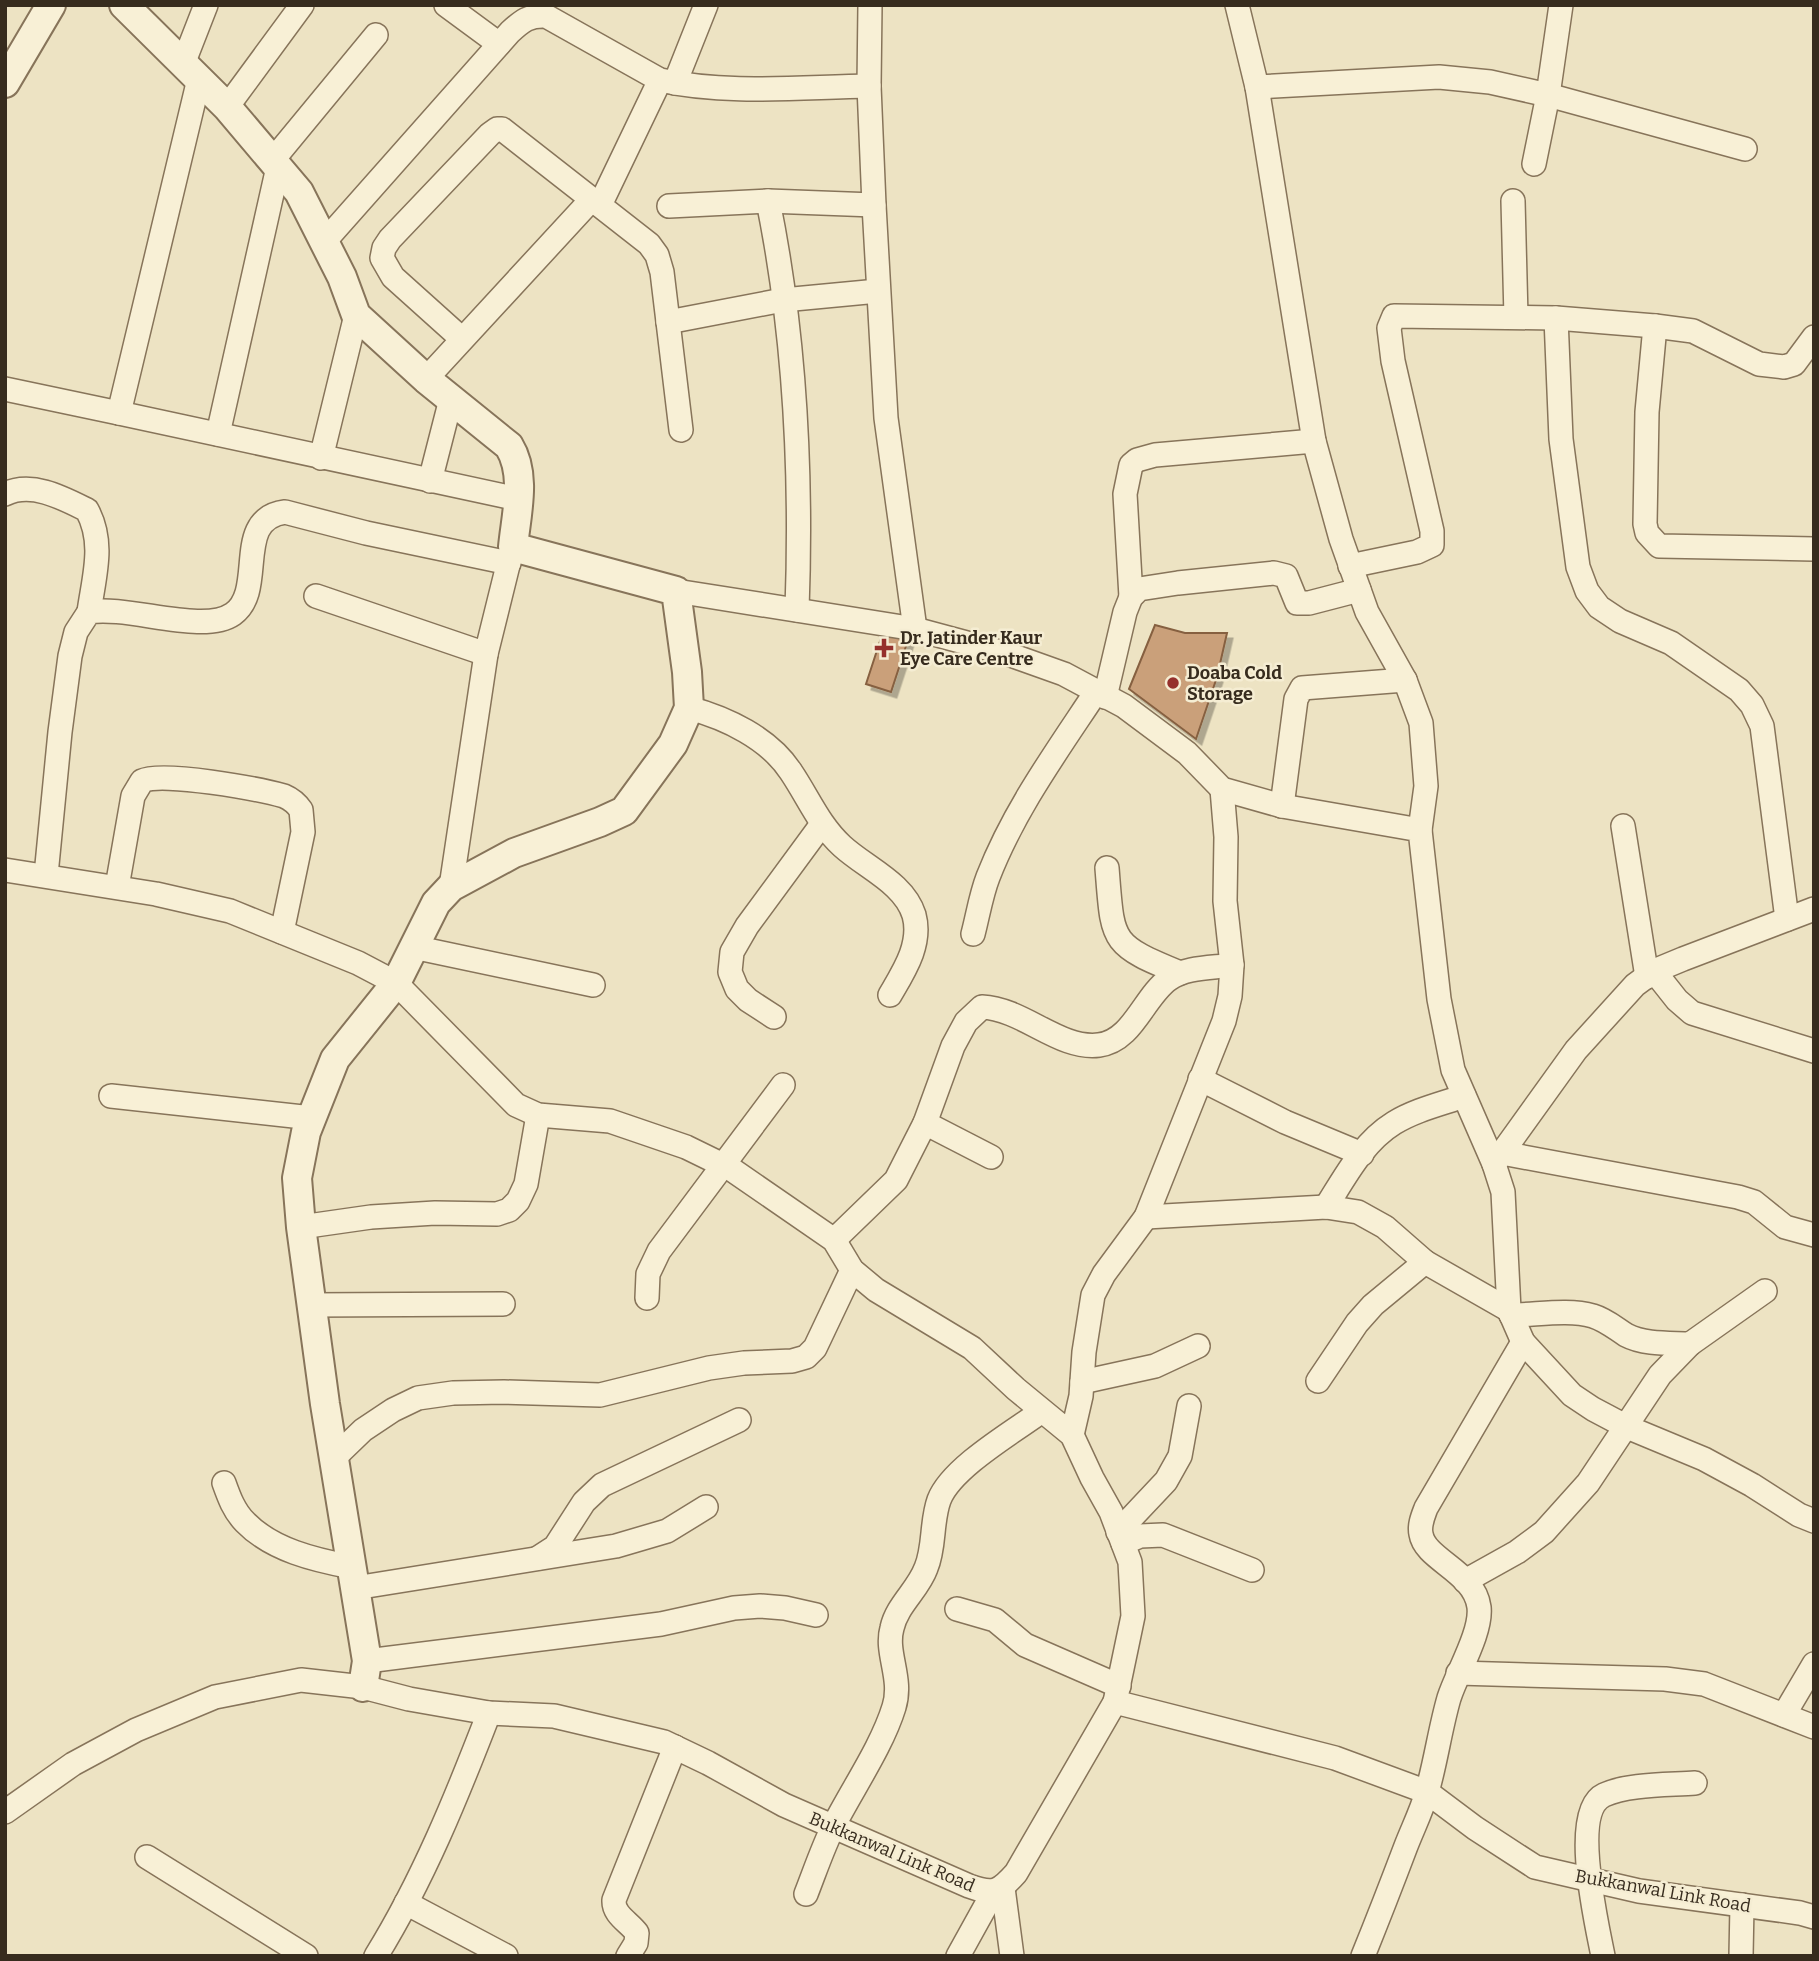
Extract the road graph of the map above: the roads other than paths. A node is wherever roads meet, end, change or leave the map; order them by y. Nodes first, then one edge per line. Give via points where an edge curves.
1 (51, 5) edge
2 (124, 5) edge
3 (206, 5) edge
4 (302, 5) edge
5 (446, 5) edge
6 (705, 5) edge
7 (870, 5) edge
8 (1237, 5) edge
9 (1561, 5) edge
10 (376, 35) dead end
11 (499, 44) junction
12 (191, 72) junction
13 (667, 81) junction
14 (5, 83) edge
15 (869, 86) junction
16 (1257, 87) junction
17 (1548, 95) junction
18 (227, 107) junction
19 (1745, 149) dead end
20 (275, 164) junction
21 (1534, 164) dead end
22 (768, 201) junction
23 (1513, 201) dead end
24 (595, 203) junction
25 (874, 205) junction
26 (669, 206) dead end
27 (324, 242) junction
28 (878, 291) junction
29 (783, 300) junction
30 (356, 315) junction
31 (1516, 317) junction
32 (1556, 318) junction
33 (668, 322) junction
34 (1655, 326) junction
35 (1814, 337) edge
36 (462, 339) junction
37 (425, 379) junction
38 (5, 389) edge
39 (451, 399) junction
40 (119, 412) junction
41 (681, 430) dead end
42 (218, 434) junction
43 (1314, 441) junction
44 (320, 458) junction
45 (430, 481) junction
46 (5, 494) edge
47 (518, 499) junction
48 (1814, 549) edge
49 (511, 555) junction
50 (1350, 566) junction
51 (1359, 590) junction
52 (676, 591) junction
53 (316, 596) dead end
54 (1131, 597) junction
55 (797, 610) junction
56 (89, 612) junction
57 (915, 629) junction
58 (486, 654) junction
59 (1405, 680) junction
60 (1101, 694) junction
61 (689, 708) junction
62 (1222, 789) junction
63 (1282, 806) junction
64 (822, 824) junction
65 (1623, 826) dead end
66 (1420, 830) junction
67 (1107, 868) dead end
68 (5, 870) edge
69 (46, 875) junction
70 (117, 887) junction
71 (452, 887) junction
72 (1814, 909) edge
73 (1787, 919) junction
74 (282, 932) junction
75 (973, 934) dead end
76 (413, 947) junction
77 (1232, 965) junction
78 (1180, 973) junction
79 (1650, 974) junction
80 (396, 983) junction
81 (593, 985) dead end
82 (890, 995) dead end
83 (774, 1017) dead end
84 (1814, 1051) edge
85 (1200, 1079) junction
86 (783, 1085) dead end
87 (111, 1096) dead end
88 (1464, 1096) junction
89 (538, 1115) junction
90 (312, 1118) junction
91 (925, 1124) junction
92 (1362, 1154) junction
93 (991, 1157) dead end
94 (1498, 1159) junction
95 (723, 1164) junction
96 (1326, 1207) junction
97 (1146, 1217) junction
98 (300, 1227) junction
99 (1814, 1235) edge
100 (834, 1240) junction
101 (1425, 1262) junction
102 (852, 1270) junction
103 (1765, 1291) dead end
104 (648, 1298) dead end
105 (503, 1304) dead end
106 (311, 1305) junction
107 (1510, 1313) junction
108 (1523, 1342) junction
109 (1690, 1344) junction
110 (1198, 1346) dead end
111 (1318, 1381) dead end
112 (1082, 1382) junction
113 (1189, 1406) dead end
114 (1042, 1411) junction
115 (739, 1420) dead end
116 (1627, 1427) junction
117 (1072, 1435) junction
118 (335, 1457) junction
119 (224, 1483) dead end
120 (706, 1507) dead end
121 (1814, 1521) edge
122 (1121, 1537) junction
123 (536, 1560) junction
124 (1252, 1570) dead end
125 (353, 1578) junction
126 (1465, 1581) junction
127 (957, 1609) dead end
128 (816, 1615) dead end
129 (1814, 1664) edge
130 (1458, 1673) junction
131 (365, 1674) junction
132 (1117, 1694) junction
133 (489, 1713) junction
134 (1784, 1715) junction
135 (1814, 1727) edge
136 (675, 1747) junction
137 (1695, 1783) dead end
138 (1427, 1792) junction
139 (5, 1812) edge
140 (833, 1827) junction
141 (147, 1857) dead end
142 (1589, 1879) junction
143 (999, 1890) junction
144 (806, 1894) dead end
145 (406, 1903) junction
146 (1742, 1905) junction
147 (1814, 1917) edge
148 (306, 1956) edge
149 (376, 1956) edge
150 (506, 1956) edge
151 (628, 1956) edge
152 (958, 1956) edge
153 (1012, 1956) edge
154 (1363, 1956) edge
155 (1603, 1956) edge
156 (1741, 1956) edge

1 - 14 street
2 - 12 street
3 - 12 street
4 - 18 street
5 - 11 street
6 - 13 street
7 - 15 street
8 - 16 street
9 - 17 street
10 - 20 street
11 - 13 street via 524,19 546,16
11 - 27 street
12 - 18 street
12 - 40 street
13 - 15 street via 715,88
13 - 24 street
15 - 25 street
16 - 17 street via 1439,77
16 - 43 street
17 - 19 street
17 - 21 street
18 - 20 street
20 - 27 street via 299,192
20 - 42 street
22 - 25 street
22 - 26 street
22 - 29 street
23 - 31 street
24 - 33 street via 657,255
24 - 36 street
24 - 36 street via 505,131 490,134 390,239 382,258 393,277
25 - 28 street
27 - 30 street
28 - 29 street
28 - 57 street via 886,418
29 - 33 street
29 - 55 street via 800,527
30 - 37 street
30 - 44 street
31 - 32 street
31 - 50 street via 1392,318 1393,361 1432,545
32 - 34 street
32 - 73 street via 1561,439 1578,567 1587,591 1599,607 1671,643 1740,690 1752,705 1762,726
33 - 41 street
34 - 35 street via 1693,331 1759,364 1777,367 1794,363
34 - 48 street via 1647,412 1645,524 1652,540 1659,546
36 - 37 street
37 - 39 street
38 - 40 street
39 - 45 street
39 - 47 street via 516,456
40 - 42 street
42 - 44 street
43 - 50 street
43 - 54 street via 1155,456 1131,465 1125,494
44 - 45 street
45 - 47 street
46 - 56 street via 17,488 36,490 87,510 96,526 98,546
47 - 49 street
49 - 52 street
49 - 56 street via 366,533 285,512 273,513 262,520 256,537 243,606 231,615 194,621
49 - 58 street
50 - 51 street
51 - 54 street via 1297,603 1286,576 1274,573 1157,585 1139,589
51 - 59 street
52 - 55 street
52 - 61 street
53 - 58 street
54 - 60 street
55 - 57 street
56 - 69 street via 76,632 70,656
57 - 60 street via 1008,654 1064,674
58 - 71 street
59 - 63 street via 1302,688 1296,699
59 - 66 street via 1421,723 1426,786
60 - 62 street via 1187,752
60 - 75 street via 1042,774 1003,842
61 - 64 street via 716,715 771,750 790,770
61 - 71 street via 673,744 624,811 514,853
62 - 63 street
62 - 77 street
63 - 66 street
64 - 82 street via 842,846 900,891 915,917 913,950
64 - 83 street via 732,951 730,972 737,989
65 - 79 street
66 - 88 street via 1439,999 1453,1070
67 - 78 street via 1116,935 1141,957
68 - 69 street
69 - 70 street
70 - 74 street via 230,911
70 - 74 street via 133,796 142,781 159,777 287,797 301,810 303,832
71 - 76 street via 436,903
72 - 73 street
73 - 79 street
74 - 80 street via 358,962
76 - 80 street
76 - 81 street
77 - 78 street
77 - 85 street via 1223,1021
78 - 91 street via 1166,981 1125,1031 1101,1046 1068,1041 1011,1012 982,1007 966,1022 953,1046
79 - 84 street via 1692,1013
79 - 94 street via 1634,985 1576,1050
80 - 89 street via 516,1105
80 - 90 street via 335,1059
85 - 92 street
85 - 97 street
86 - 95 street
87 - 90 street
88 - 92 street via 1393,1124
88 - 94 street
89 - 95 street via 610,1121
89 - 98 street via 526,1184 509,1210 371,1217
90 - 98 street via 297,1178
91 - 93 street
91 - 100 street via 896,1180
92 - 96 street
94 - 99 street via 1738,1197 1754,1202 1785,1227
94 - 107 street
95 - 100 street
95 - 104 street via 652,1262
96 - 97 street
96 - 101 street via 1357,1212 1384,1227
97 - 112 street via 1093,1295
98 - 106 street
100 - 102 street
101 - 107 street
101 - 111 street via 1373,1305
102 - 114 street via 876,1290 972,1348
102 - 118 street via 815,1348 806,1357 709,1368 600,1395 504,1392 418,1398 363,1430
103 - 109 street
105 - 106 street
106 - 118 street
107 - 108 street
107 - 109 street via 1580,1314 1642,1341
108 - 116 street via 1572,1395
108 - 126 street via 1422,1521 1423,1542
109 - 116 street via 1660,1375
110 - 112 street via 1155,1366
112 - 117 street
113 - 122 street via 1180,1456
114 - 117 street
114 - 140 street via 962,1469 939,1499 926,1571 891,1628 898,1685 895,1704
115 - 123 street via 602,1485 584,1502 555,1547
116 - 121 street via 1704,1459
116 - 126 street via 1588,1483 1544,1532
117 - 122 street
118 - 125 street
119 - 125 street via 232,1505 261,1535
120 - 123 street via 646,1539
122 - 124 street via 1163,1535
122 - 132 street via 1130,1562 1133,1616
123 - 125 street
125 - 131 street
126 - 130 street via 1479,1608 1476,1629
127 - 132 street, Bukkanwal Link Road via 995,1620 1025,1645
128 - 131 street via 747,1607
129 - 134 street
130 - 134 street via 1691,1682
130 - 138 street
131 - 133 street, Bukkanwal Link Road via 409,1699
131 - 139 street, Bukkanwal Link Road via 302,1680 215,1697 136,1730 73,1764
132 - 138 street, Bukkanwal Link Road via 1335,1758
132 - 143 street via 1016,1874
133 - 136 street, Bukkanwal Link Road via 554,1716
133 - 145 street
134 - 135 street
136 - 140 street, Bukkanwal Link Road
136 - 151 street via 614,1900 617,1913 637,1933
137 - 142 street via 1602,1795 1592,1806 1588,1823
138 - 142 street, Bukkanwal Link Road via 1535,1867
138 - 154 street
140 - 143 street, Bukkanwal Link Road via 984,1892
140 - 144 street
141 - 148 street
142 - 146 street, Bukkanwal Link Road
142 - 155 street
143 - 152 street
143 - 153 street
145 - 149 street
145 - 150 street
146 - 147 street, Bukkanwal Link Road
146 - 156 street

